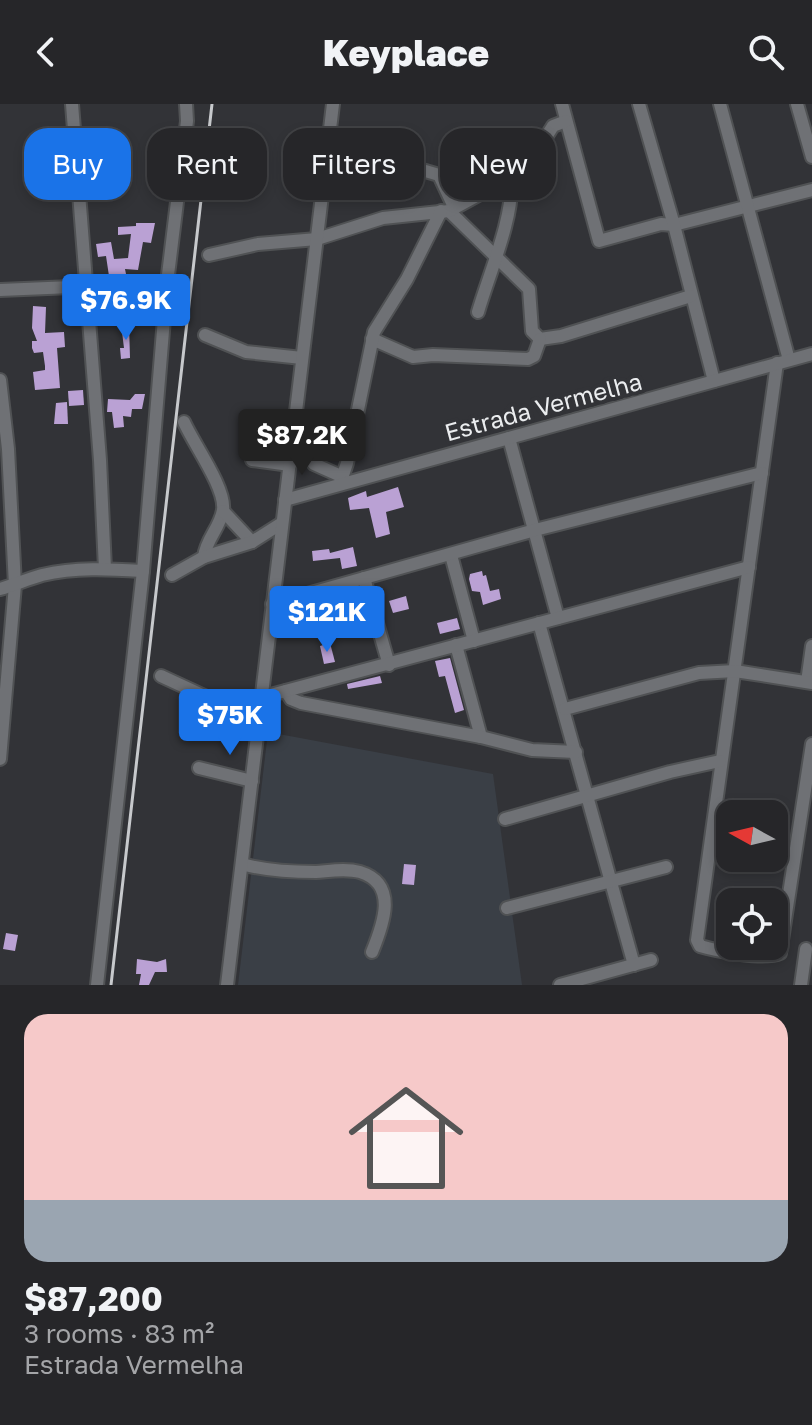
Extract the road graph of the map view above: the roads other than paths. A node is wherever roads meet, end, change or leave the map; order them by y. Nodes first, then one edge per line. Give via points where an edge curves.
1 (72, 104) edge
2 (186, 104) edge
3 (333, 104) edge
4 (562, 104) edge
5 (639, 104) edge
6 (720, 104) edge
7 (803, 111) edge
8 (566, 121) junction
9 (330, 128) edge
10 (552, 128) edge
11 (812, 157) edge
12 (424, 171) edge
13 (812, 190) edge
14 (322, 200) edge
15 (468, 200) edge
16 (511, 200) edge
17 (747, 207) junction
18 (448, 209) junction
19 (674, 225) junction
20 (317, 239) junction
21 (209, 255) dead end
22 (495, 256) junction
23 (167, 283) junction
24 (85, 287) junction
25 (0, 290) edge
26 (691, 296) junction
27 (478, 312) dead end
28 (205, 335) dead end
29 (372, 339) junction
30 (540, 339) junction
31 (812, 354) edge
32 (302, 358) junction
33 (783, 362) junction
34 (0, 380) edge
35 (714, 381) junction
36 (184, 422) dead end
37 (293, 437) junction
38 (509, 438) junction
39 (252, 460) dead end
40 (290, 465) junction
41 (762, 473) junction
42 (341, 481) junction
43 (285, 500) junction
44 (223, 511) junction
45 (282, 523) junction
46 (535, 530) junction
47 (252, 542) junction
48 (451, 555) junction
49 (204, 557) junction
50 (749, 567) junction
51 (105, 569) junction
52 (143, 571) junction
53 (172, 575) dead end
54 (364, 578) junction
55 (15, 585) junction
56 (0, 589) edge
57 (272, 604) junction
58 (558, 618) junction
59 (539, 623) junction
60 (474, 641) junction
61 (456, 645) junction
62 (812, 646) edge
63 (389, 665) junction
64 (735, 671) junction
65 (161, 676) dead end
66 (810, 682) edge
67 (286, 691) junction
68 (263, 697) junction
69 (565, 709) junction
70 (261, 712) junction
71 (481, 737) junction
72 (812, 744) edge
73 (576, 752) junction
74 (0, 759) edge
75 (720, 761) junction
76 (199, 768) dead end
77 (252, 781) junction
78 (587, 796) junction
79 (505, 819) dead end
80 (242, 864) junction
81 (666, 867) dead end
82 (611, 880) junction
83 (788, 905) edge
84 (507, 908) dead end
85 (788, 946) edge
86 (716, 949) edge
87 (809, 950) edge
88 (372, 952) dead end
89 (651, 960) dead end
90 (634, 965) junction
91 (97, 985) edge
92 (227, 985) edge
93 (560, 985) edge
94 (801, 985) edge

1 - 24 street
2 - 23 street
3 - 9 street
4 - 8 street
5 - 19 street
6 - 17 street
7 - 11 street
8 - 10 street
8 - 19 street via 599,241
12 - 18 street via 439,175
13 - 17 street
14 - 20 street
15 - 18 street
16 - 22 street
17 - 19 street
17 - 33 street
18 - 20 street via 383,218
18 - 22 street
18 - 29 street
19 - 26 street
20 - 21 street
20 - 32 street
22 - 27 street
22 - 30 street via 529,289 532,331
23 - 24 street
23 - 52 street
24 - 25 street
24 - 51 street
26 - 30 street
26 - 35 street
28 - 32 street via 246,352
29 - 30 street via 413,357 528,359
29 - 42 street
31 - 33 street, Estrada Vermelha
32 - 37 street
33 - 35 street, Estrada Vermelha
33 - 41 street
34 - 55 street
35 - 38 street, Estrada Vermelha
36 - 44 street via 222,498
37 - 40 street
37 - 42 street via 314,464
38 - 42 street, Estrada Vermelha
38 - 46 street
39 - 40 street
40 - 43 street
41 - 46 street
41 - 50 street
42 - 43 street, Estrada Vermelha
43 - 45 street
44 - 47 street
44 - 49 street
45 - 47 street
45 - 57 street
46 - 48 street
46 - 58 street
47 - 49 street
48 - 54 street
48 - 60 street
49 - 53 street
50 - 58 street
50 - 64 street
51 - 52 street
51 - 55 street via 68,571
52 - 91 street
54 - 57 street
54 - 63 street
55 - 56 street
55 - 74 street
57 - 68 street
58 - 59 street
59 - 60 street
59 - 69 street
60 - 61 street
61 - 63 street
61 - 71 street
62 - 66 street
63 - 67 street
64 - 66 street
64 - 69 street via 699,673
64 - 75 street
65 - 70 street via 215,701
67 - 68 street
67 - 71 street via 301,703
68 - 70 street
69 - 73 street
70 - 77 street
71 - 73 street via 532,750
72 - 83 street
73 - 78 street
75 - 78 street
75 - 86 street via 697,940 700,946
76 - 77 street
77 - 80 street
78 - 79 street
78 - 82 street
80 - 88 street via 262,870 353,871 372,878 385,899 385,916
80 - 92 street
81 - 82 street
82 - 84 street
82 - 90 street
85 - 87 street
87 - 94 street
89 - 90 street
90 - 93 street

